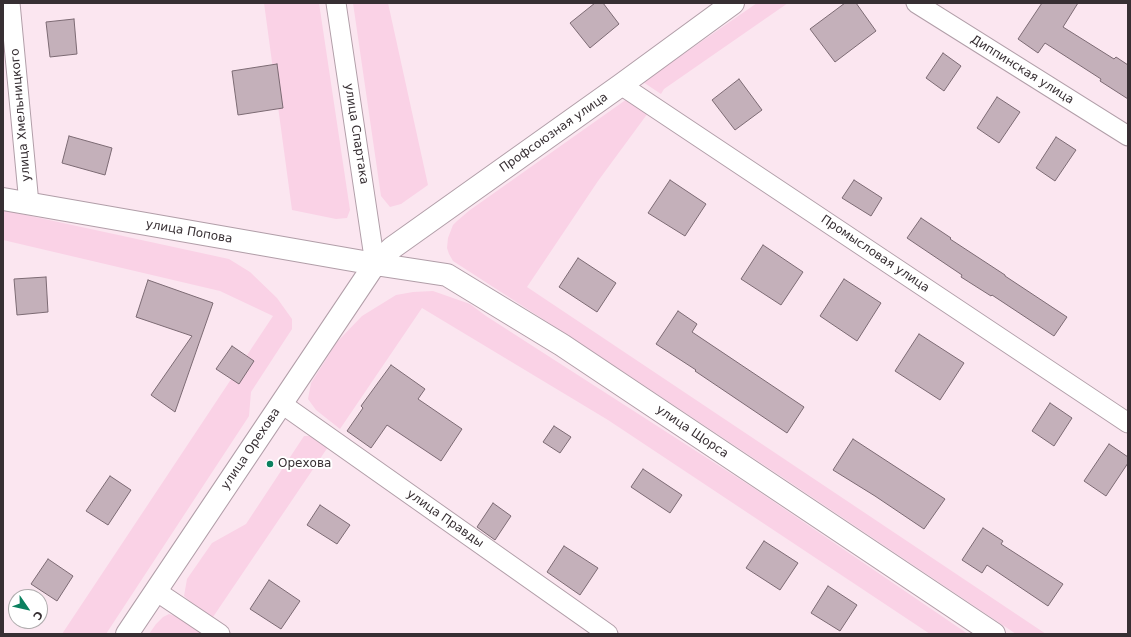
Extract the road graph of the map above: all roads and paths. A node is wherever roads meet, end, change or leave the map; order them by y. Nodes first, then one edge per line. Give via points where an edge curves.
1 (10, 3) edge
2 (336, 3) edge
3 (733, 3) edge
4 (916, 3) edge
5 (621, 85) junction
6 (1128, 136) edge
7 (3, 199) edge
8 (29, 204) junction
9 (376, 264) junction
10 (282, 404) junction
11 (1128, 423) edge
12 (156, 591) junction
13 (127, 634) edge
14 (220, 634) edge
15 (608, 634) edge
16 (994, 634) edge

1 - 8 street, улица Хмельницкого
2 - 9 street, улица Спартака
3 - 5 street, Профсоюзная улица
4 - 6 street, Диппинская улица
5 - 9 street, Профсоюзная улица via 392,248
5 - 11 street, Промысловая улица
7 - 8 street, улица Попова
8 - 9 street, улица Попова
9 - 10 street, улица Орехова
9 - 16 street, улица Щорса via 447,275 454,279 562,345
10 - 12 street, улица Орехова
10 - 15 street, улица Правды
12 - 13 street, улица Орехова
12 - 14 street

